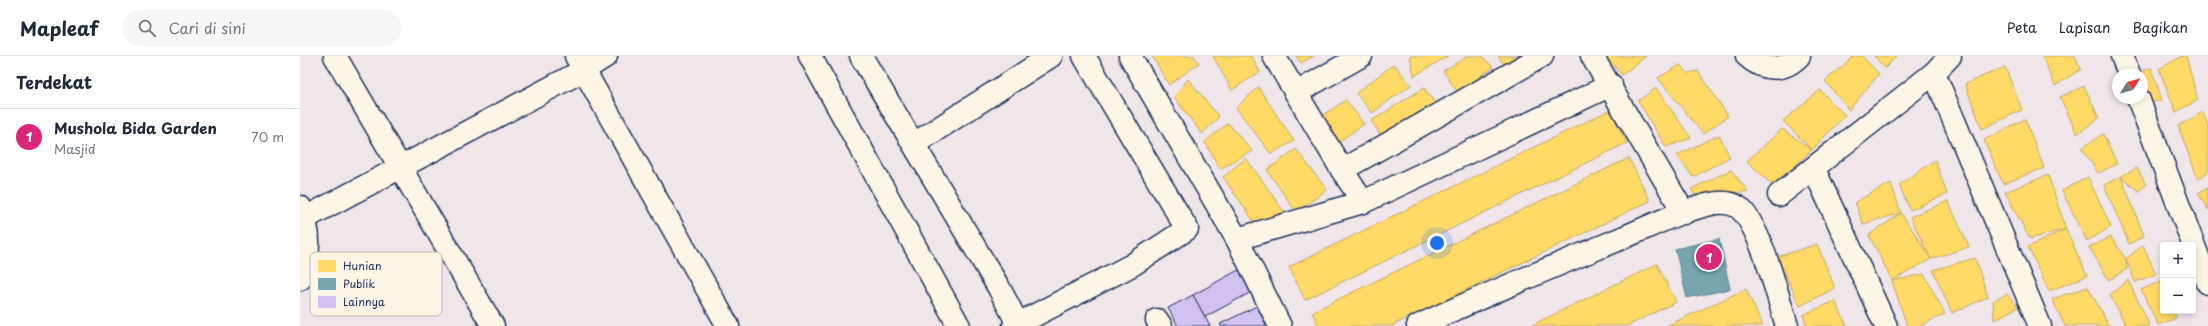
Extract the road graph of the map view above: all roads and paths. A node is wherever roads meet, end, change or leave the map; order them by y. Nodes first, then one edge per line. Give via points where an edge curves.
1 (335, 56) edge
2 (606, 56) edge
3 (810, 56) edge
4 (862, 56) edge
5 (1051, 56) edge
6 (1084, 56) edge
7 (1130, 56) edge
8 (1274, 56) edge
9 (1361, 56) edge
10 (1542, 56) edge
11 (1592, 56) edge
12 (1747, 56) edge
13 (1799, 56) edge
14 (1950, 56) edge
15 (2122, 56) edge
16 (580, 63) edge
17 (2127, 68) edge
18 (1934, 73) junction
19 (1611, 85) junction
20 (1296, 93) junction
21 (2140, 104) edge
22 (914, 144) junction
23 (401, 168) junction
24 (1814, 169) junction
25 (1342, 170) junction
26 (1779, 195) dead end
27 (1363, 202) junction
28 (303, 213) edge
29 (1684, 213) junction
30 (1237, 239) junction
31 (300, 279) edge
32 (2208, 283) edge
33 (1016, 325) edge
34 (493, 326) edge
35 (728, 326) edge
36 (960, 326) edge
37 (1280, 326) edge
38 (1418, 326) edge
39 (1786, 326) edge
40 (1886, 326) edge
41 (2040, 326) edge

1 - 23 street
2 - 16 street
3 - 36 street
4 - 22 street
5 - 22 street
6 - 33 street via 1187,229 1132,265
7 - 30 street
8 - 20 street
9 - 20 street
10 - 25 street
11 - 19 street
12 - 13 street via 1766,67 1776,68 1791,64
14 - 18 street
15 - 17 street
16 - 23 street
16 - 35 street
18 - 24 street
18 - 41 street
19 - 27 street
19 - 29 street
20 - 25 street
21 - 32 street
22 - 33 street via 999,288
23 - 28 street
23 - 34 street
24 - 26 street
24 - 40 street
25 - 27 street
27 - 30 street
28 - 31 street via 309,242 306,266
29 - 38 street via 1537,273
29 - 39 street via 1712,204 1727,203 1749,217
30 - 37 street

